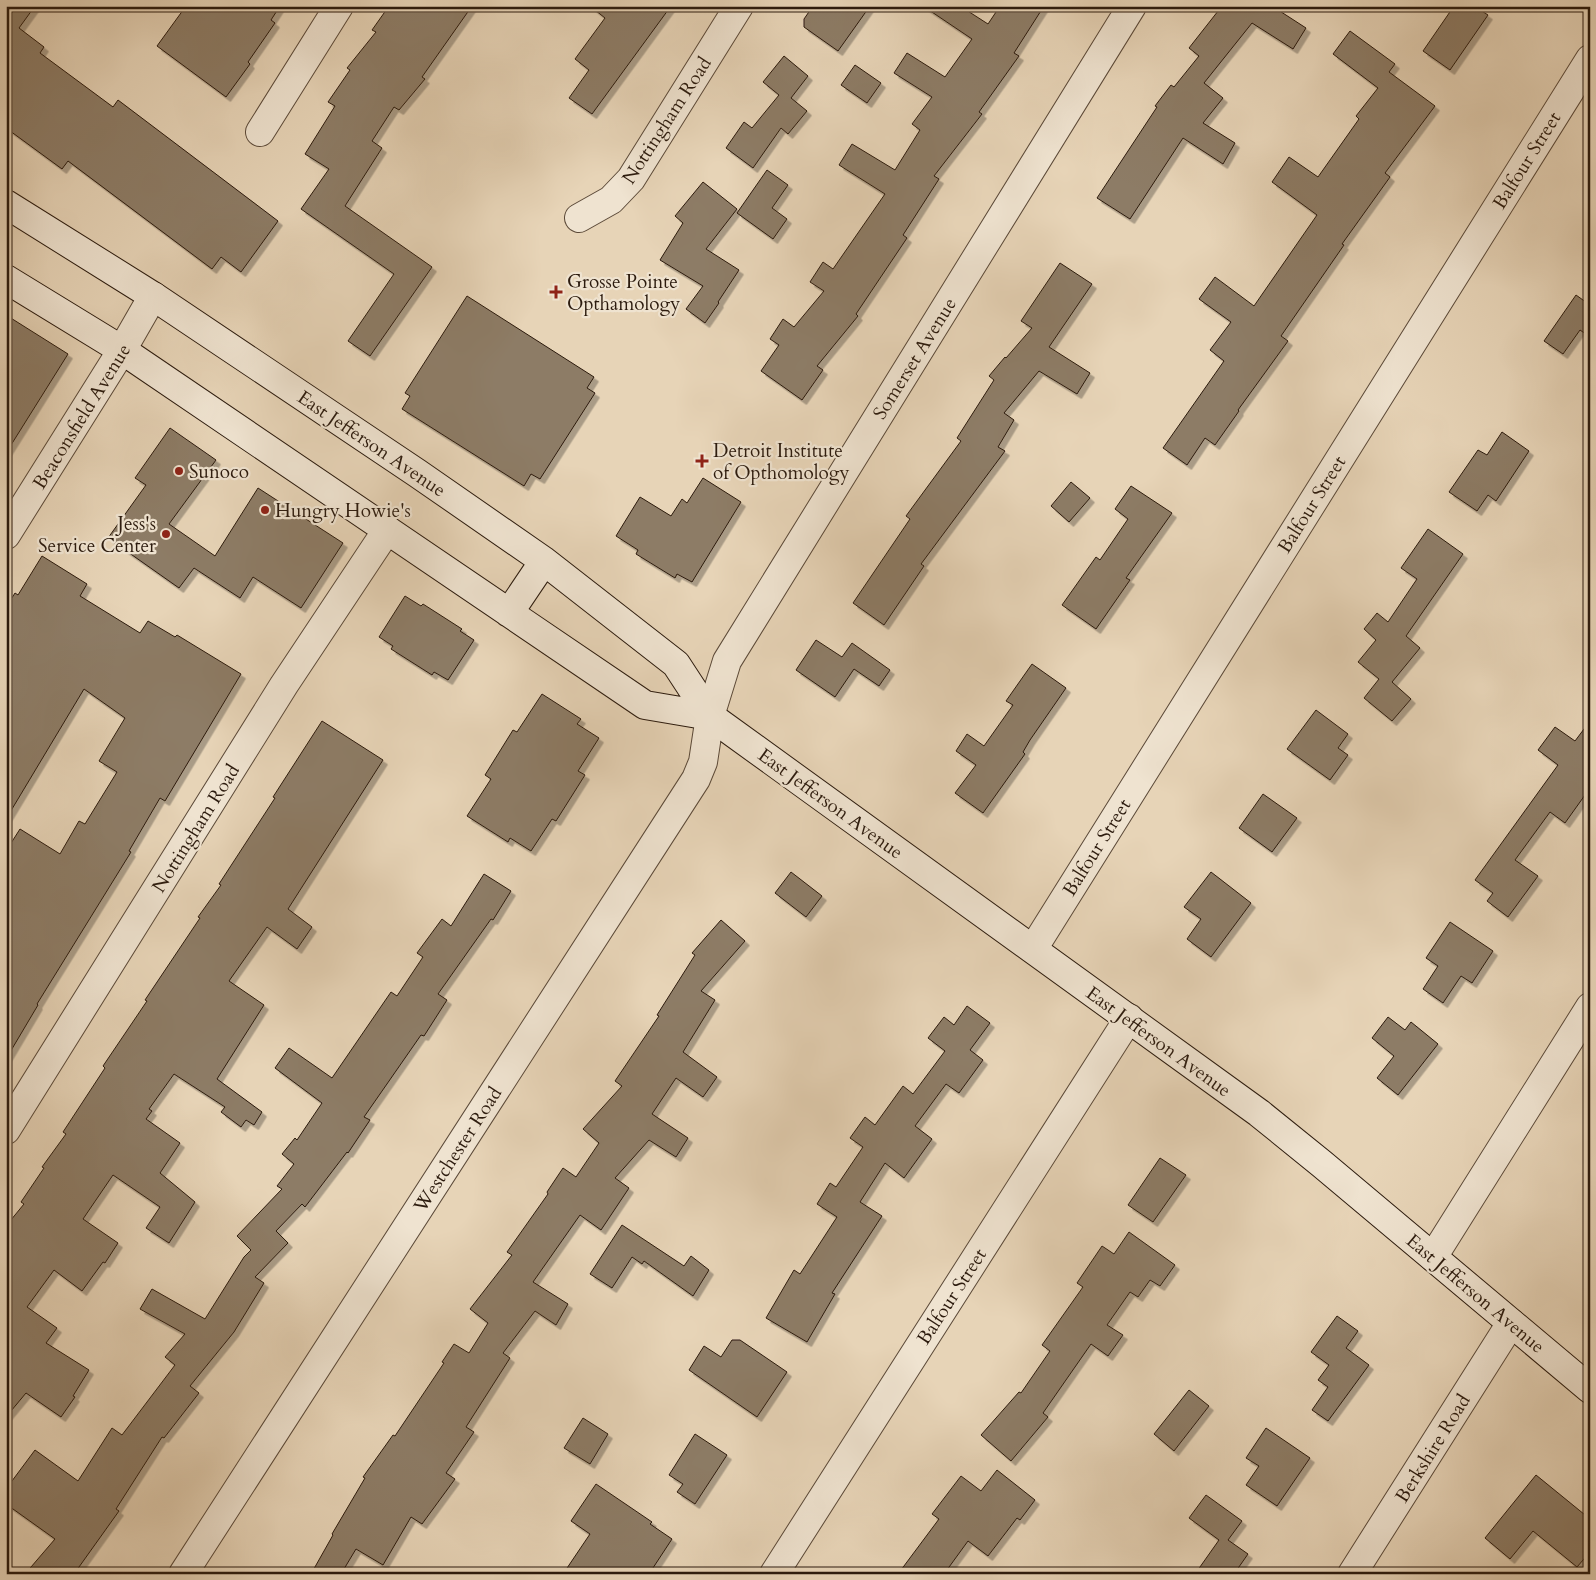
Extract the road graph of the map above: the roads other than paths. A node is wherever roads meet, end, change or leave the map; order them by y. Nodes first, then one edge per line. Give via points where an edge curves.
1 (338, 6) edge
2 (739, 6) edge
3 (1132, 6) edge
4 (1590, 59) edge
5 (260, 132) dead end
6 (6, 204) edge
7 (579, 218) dead end
8 (6, 280) edge
9 (153, 296) junction
10 (122, 350) junction
11 (387, 530) junction
12 (6, 534) edge
13 (544, 561) junction
14 (509, 613) junction
15 (710, 716) junction
16 (1033, 949) junction
17 (1590, 1007) edge
18 (1128, 1018) junction
19 (6, 1130) edge
20 (1433, 1257) junction
21 (1511, 1323) junction
22 (1590, 1389) edge
23 (183, 1574) edge
24 (774, 1574) edge
25 (1352, 1574) edge

1 - 5 street
2 - 7 street, Nottingham Road via 630,179 611,200
3 - 15 street, Somerset Avenue via 727,661
4 - 16 street, Balfour Street
6 - 9 street, East Jefferson Avenue
8 - 10 street, East Jefferson Avenue
9 - 10 street, Beaconsfield Avenue
9 - 13 street, East Jefferson Avenue
10 - 11 street, East Jefferson Avenue
10 - 12 street, Beaconsfield Avenue
11 - 14 street, East Jefferson Avenue
11 - 19 street, Nottingham Road via 284,685
13 - 14 street
13 - 15 street, East Jefferson Avenue via 676,664
14 - 15 street, East Jefferson Avenue via 645,705
15 - 16 street, East Jefferson Avenue
15 - 23 street, Westchester Road via 703,762 696,779
16 - 18 street, East Jefferson Avenue
17 - 20 street
18 - 20 street, East Jefferson Avenue via 1259,1113
18 - 24 street, Balfour Street
20 - 21 street, East Jefferson Avenue
21 - 22 street, East Jefferson Avenue
21 - 25 street, Berkshire Road

